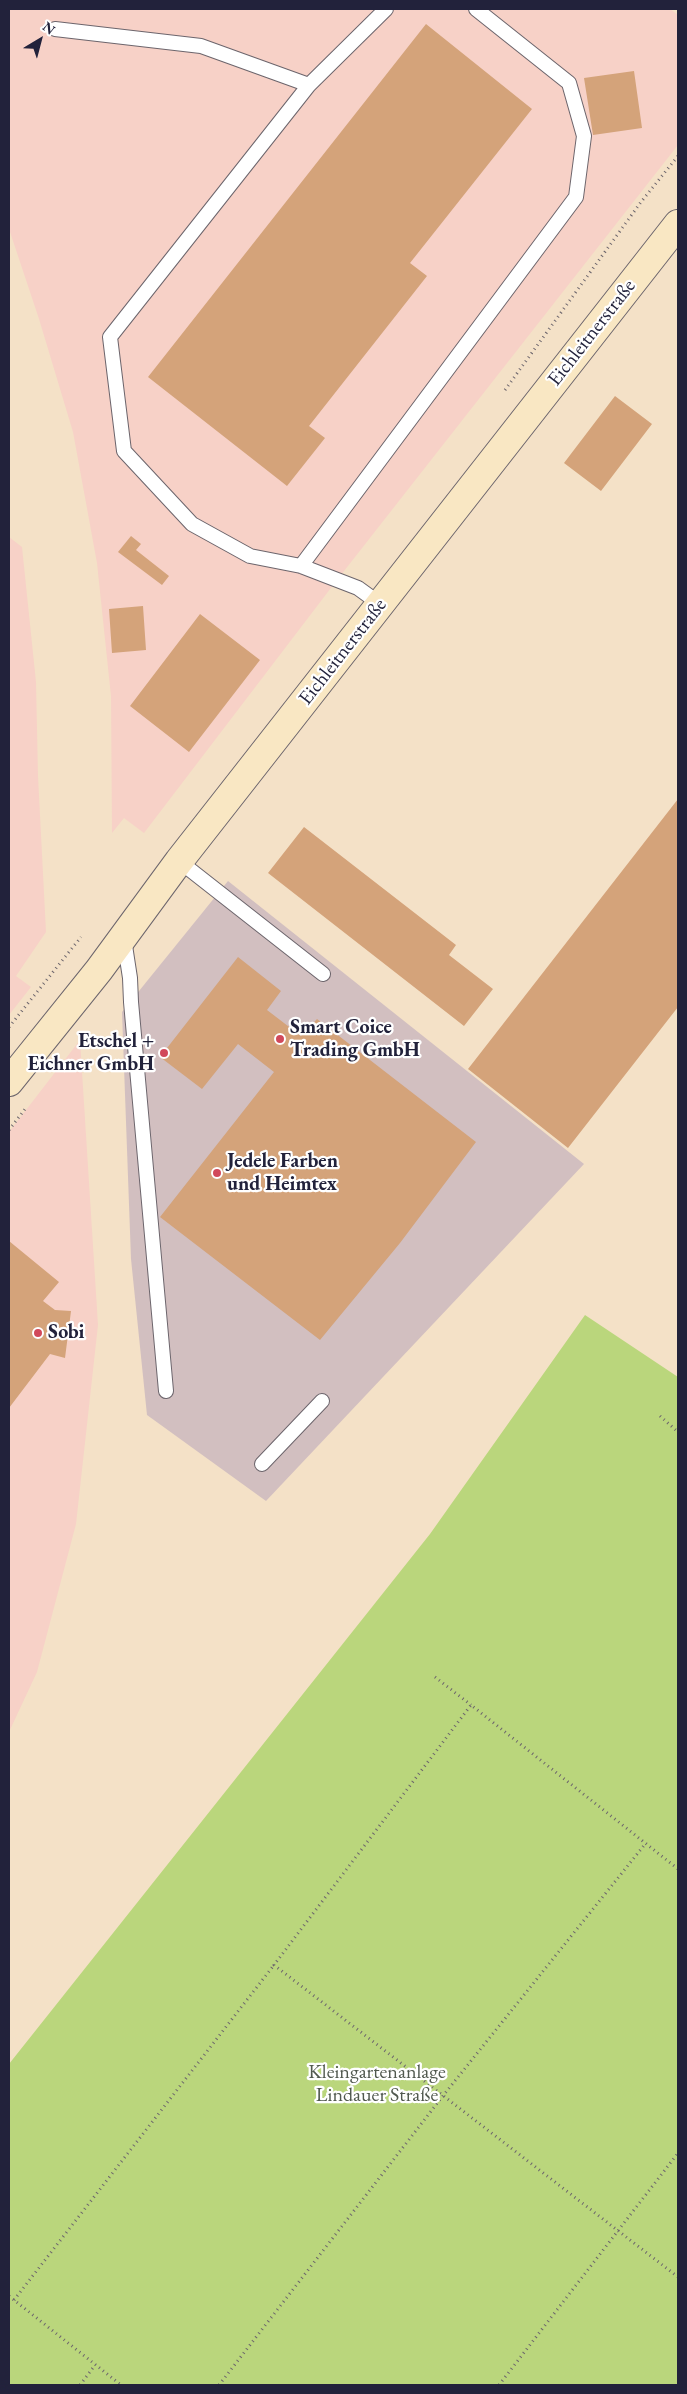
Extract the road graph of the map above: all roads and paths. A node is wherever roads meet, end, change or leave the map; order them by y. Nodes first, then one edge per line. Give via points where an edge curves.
1 (386, 9) edge
2 (476, 9) edge
3 (55, 29) dead end
4 (309, 85) junction
5 (678, 224) edge
6 (301, 566) junction
7 (380, 604) junction
8 (179, 861) junction
9 (124, 935) junction
10 (324, 974) dead end
11 (9, 1082) edge
12 (166, 1391) dead end
13 (322, 1401) dead end
14 (660, 1416) dead end
15 (678, 1432) edge
16 (262, 1464) dead end
17 (435, 1677) dead end
18 (471, 1705) junction
19 (646, 1844) junction
20 (678, 1869) edge
21 (274, 1965) junction
22 (442, 2097) junction
23 (678, 2153) edge
24 (619, 2230) junction
25 (678, 2277) edge
26 (9, 2296) edge
27 (14, 2300) junction
28 (95, 2365) junction
29 (80, 2385) edge
30 (121, 2385) edge
31 (219, 2385) edge
32 (499, 2385) edge

1 - 4 lane
2 - 6 lane via 570,83 584,136 576,197
3 - 4 lane via 201,46
4 - 6 lane via 110,337 124,451 192,524 250,556
5 - 7 main road, Eichleitnerstraße
6 - 7 lane via 358,588
7 - 8 main road, Eichleitnerstraße
8 - 9 main road, Eichleitnerstraße
8 - 10 lane
9 - 11 main road, Eichleitnerstraße
9 - 12 lane
13 - 16 lane
14 - 15 path
17 - 18 path
18 - 19 path
18 - 21 path
19 - 20 path
19 - 22 path
21 - 22 path
21 - 27 path
22 - 24 path
22 - 31 path
23 - 24 path
24 - 25 path
24 - 32 path
26 - 27 path
27 - 28 path
28 - 29 path
28 - 30 path

